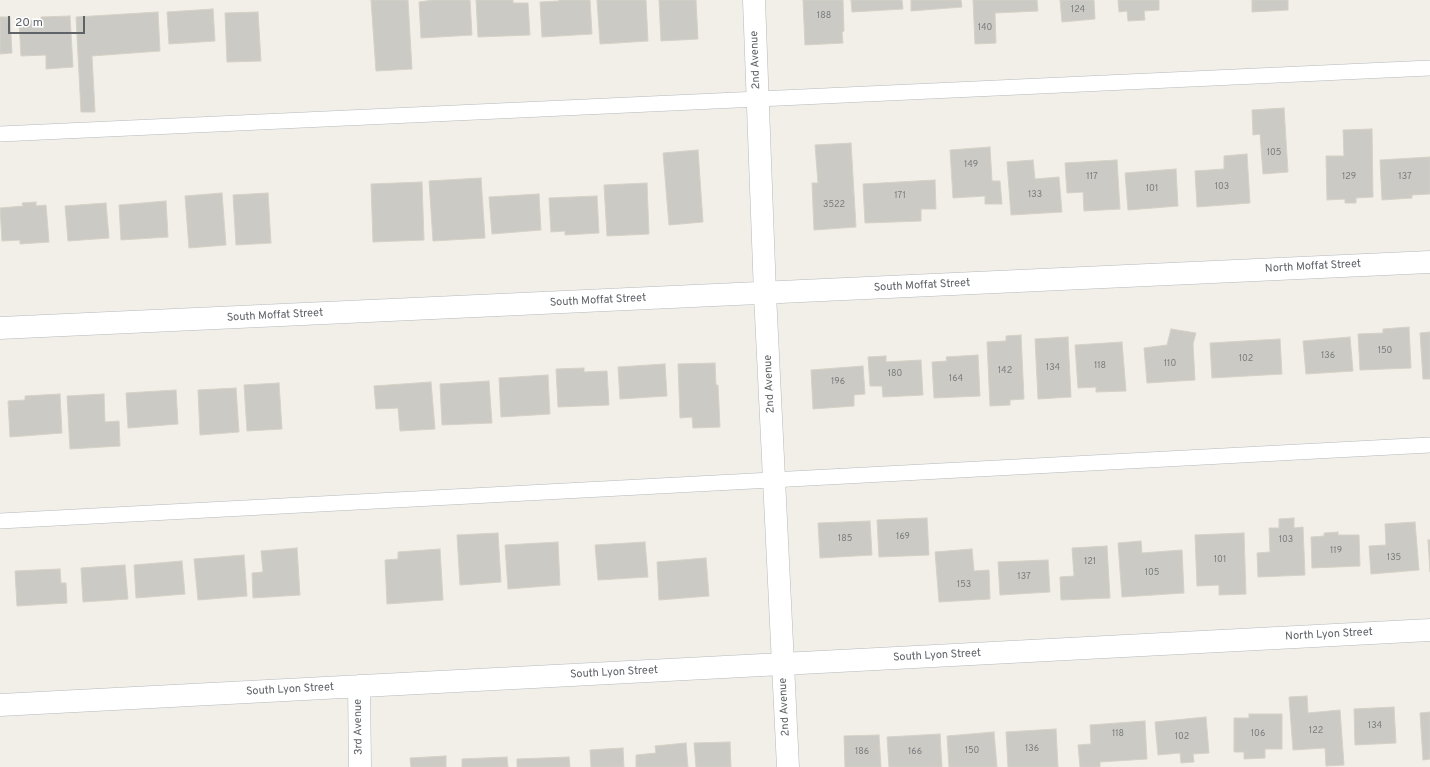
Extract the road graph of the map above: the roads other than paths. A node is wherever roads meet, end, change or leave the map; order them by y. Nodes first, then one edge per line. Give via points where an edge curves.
1 (754, 0) edge
2 (1430, 68) edge
3 (757, 98) junction
4 (0, 134) edge
5 (1430, 262) edge
6 (1197, 273) joint
7 (765, 294) junction
8 (0, 328) edge
9 (1430, 445) edge
10 (775, 480) junction
11 (0, 521) edge
12 (1430, 630) edge
13 (1227, 641) joint
14 (783, 664) junction
15 (359, 686) junction
16 (0, 705) edge
17 (360, 767) edge
18 (788, 767) edge

1 - 3 street, 2nd Avenue
2 - 3 lane
3 - 4 lane
3 - 7 street, 2nd Avenue
5 - 6 street, North Moffat Street
6 - 7 street, South Moffat Street
7 - 8 street, South Moffat Street
7 - 10 street, 2nd Avenue
9 - 10 lane
10 - 11 lane
10 - 14 street, 2nd Avenue
12 - 13 street, North Lyon Street
13 - 14 street, South Lyon Street
14 - 15 street, South Lyon Street
14 - 18 street, 2nd Avenue
15 - 16 street, South Lyon Street
15 - 17 street, 3rd Avenue

